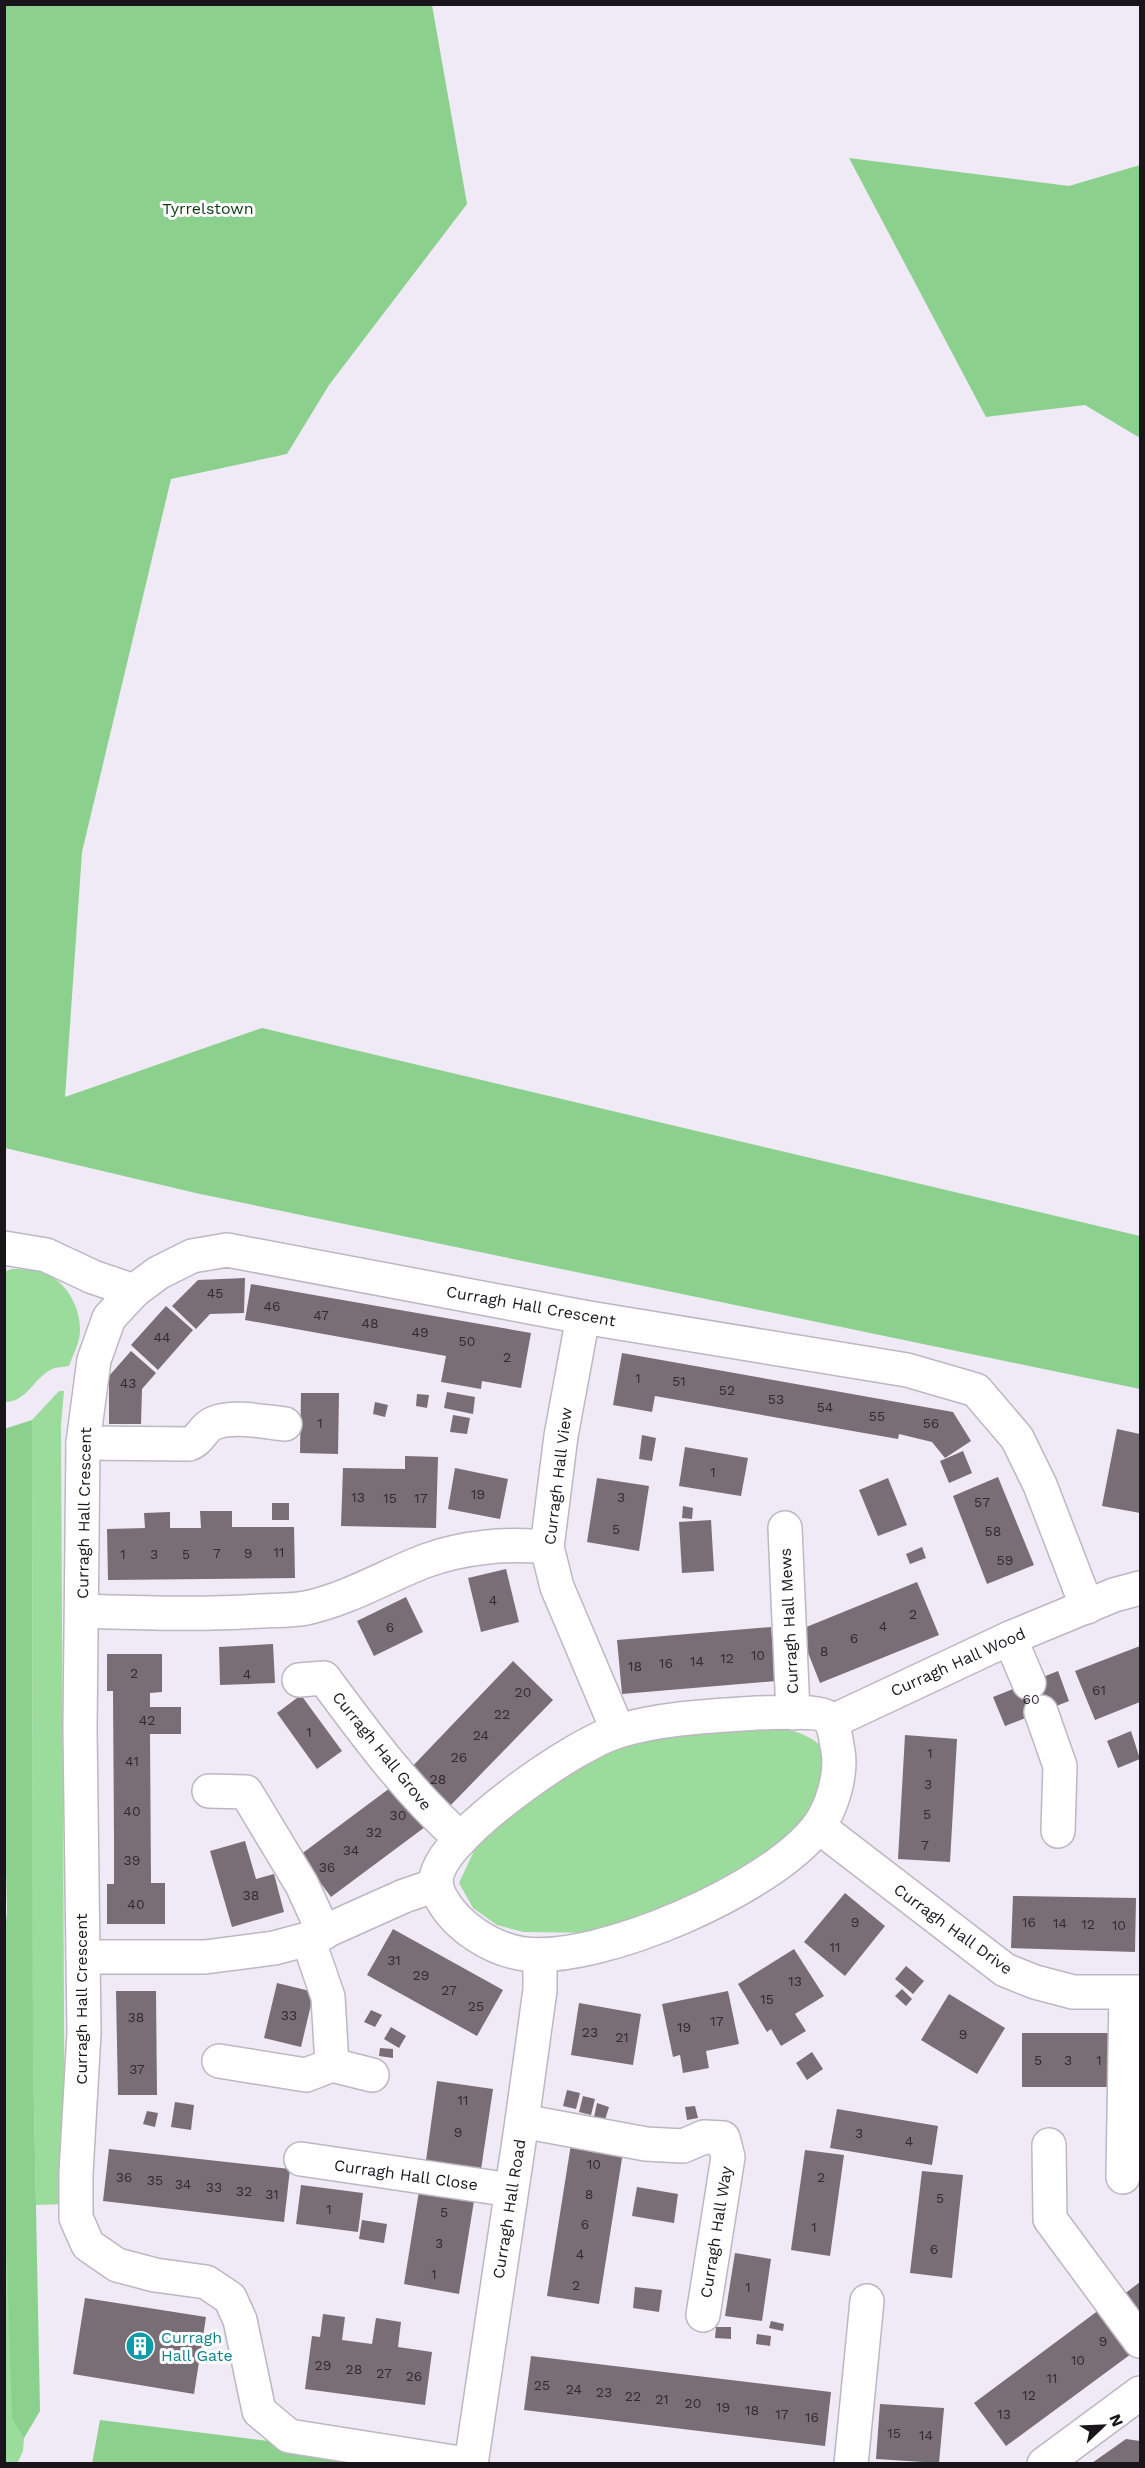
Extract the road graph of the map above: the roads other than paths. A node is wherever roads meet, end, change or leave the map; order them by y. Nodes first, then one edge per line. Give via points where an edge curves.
1 (4, 1248) edge
2 (134, 1291) junction
3 (583, 1317) junction
4 (285, 1424) dead end
5 (83, 1443) junction
6 (785, 1528) dead end
7 (547, 1547) junction
8 (1140, 1588) edge
9 (1087, 1606) junction
10 (82, 1611) junction
11 (1010, 1638) junction
12 (299, 1680) dead end
13 (793, 1713) junction
14 (831, 1722) junction
15 (618, 1731) junction
16 (210, 1791) dead end
17 (819, 1827) junction
18 (1058, 1831) dead end
19 (461, 1839) junction
20 (436, 1885) junction
21 (316, 1936) junction
22 (540, 1955) junction
23 (83, 1958) junction
24 (1133, 1992) edge
25 (219, 2061) dead end
26 (332, 2065) junction
27 (372, 2075) dead end
28 (522, 2121) junction
29 (1049, 2145) dead end
30 (301, 2159) dead end
31 (1123, 2177) dead end
32 (511, 2190) junction
33 (867, 2301) dead end
34 (703, 2314) dead end
35 (1140, 2341) edge
36 (1140, 2393) edge
37 (466, 2463) edge
38 (471, 2463) edge
39 (851, 2463) edge
40 (1044, 2463) edge

1 - 2 street via 45,1255
2 - 3 street, Curragh Hall Crescent via 158,1273 192,1256 226,1251
2 - 5 street, Curragh Hall Crescent via 109,1318 94,1360
3 - 7 street, Curragh Hall View via 561,1436
3 - 9 street, Curragh Hall Crescent via 907,1370 976,1390 1017,1438 1040,1485
4 - 5 street via 227,1420 205,1428 189,1444
5 - 10 street, Curragh Hall Crescent
6 - 13 street, Curragh Hall Mews
7 - 10 street via 478,1548 447,1554 306,1608 209,1615
7 - 15 street, Curragh Hall View via 556,1587
8 - 9 street
9 - 11 street, Curragh Hall Wood
10 - 23 street, Curragh Hall Crescent
11 - 14 street, Curragh Hall Wood
11 - 18 street via 1060,1766
12 - 19 street, Curragh Hall Grove via 324,1678 380,1754 433,1814
13 - 14 street via 822,1715
13 - 15 street via 711,1716
14 - 17 street via 839,1773
15 - 19 street via 563,1759 495,1807
16 - 21 street via 246,1792 302,1885
17 - 22 street via 775,1867 657,1929 586,1948
17 - 24 street, Curragh Hall Drive via 1005,1970 1073,1992
19 - 20 street via 438,1870
20 - 21 street
20 - 22 street via 453,1915 472,1933 521,1953
21 - 23 street via 274,1948 205,1957
21 - 26 street via 328,1997
22 - 28 street, Curragh Hall Road via 540,1990
23 - 37 street, Curragh Hall Crescent via 84,2033 76,2218 88,2245 117,2265 206,2282 230,2298 240,2320 259,2412 289,2436
24 - 31 street
25 - 26 street via 306,2075
26 - 27 street
28 - 32 street, Curragh Hall Road
28 - 34 street, Curragh Hall Way via 646,2144 683,2146 704,2137 723,2138 728,2157
29 - 35 street via 1050,2219
30 - 32 street, Curragh Hall Close
32 - 38 street, Curragh Hall Road
33 - 39 street
36 - 40 street

